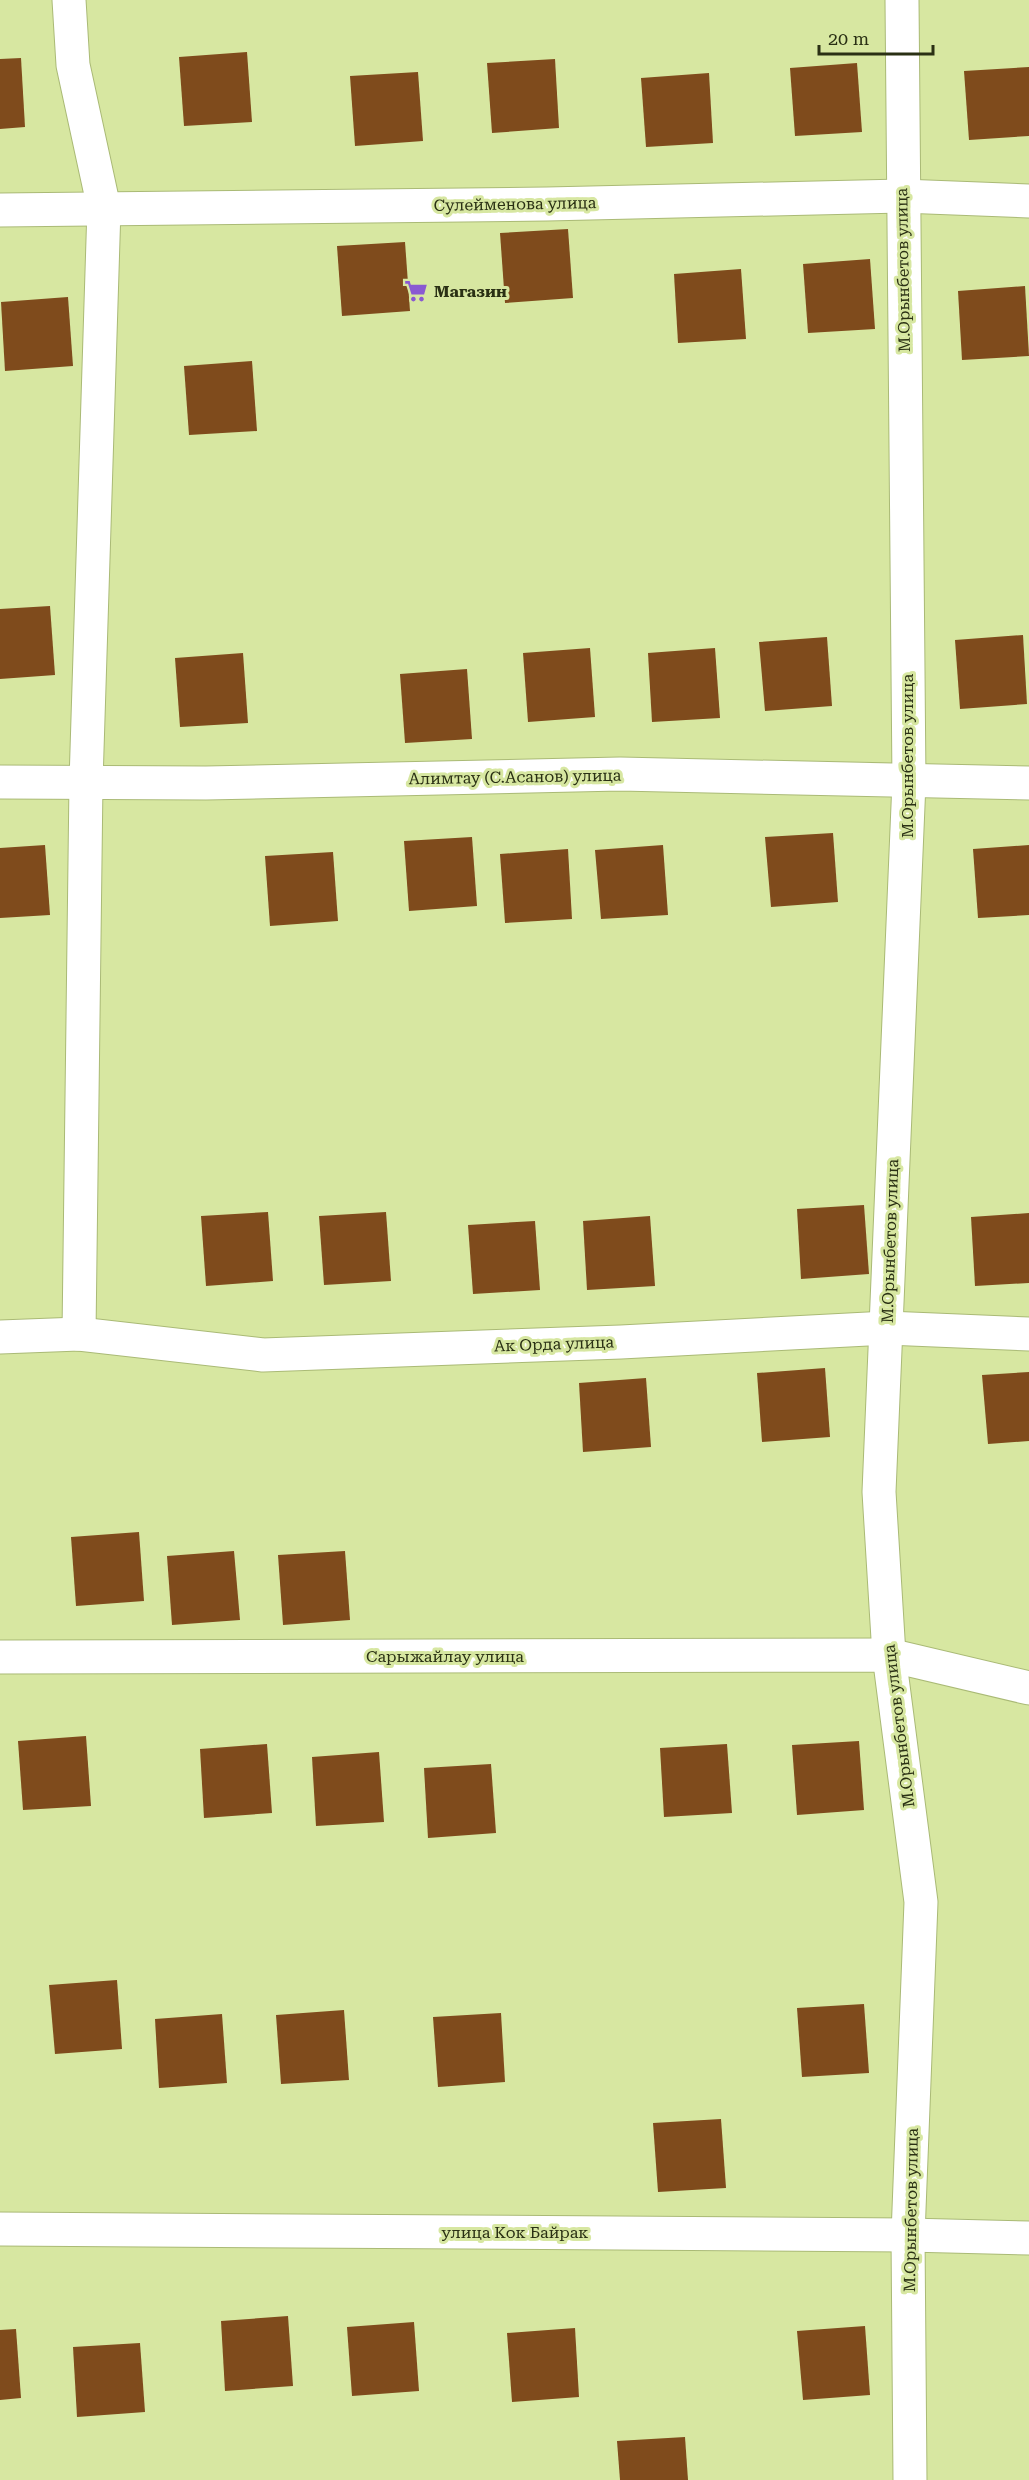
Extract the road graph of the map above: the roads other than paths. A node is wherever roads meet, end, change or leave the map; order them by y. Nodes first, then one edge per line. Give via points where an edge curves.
1 (69, 0) edge
2 (902, 0) edge
3 (902, 196) junction
4 (1029, 201) edge
5 (104, 208) junction
6 (0, 210) edge
7 (0, 782) edge
8 (86, 782) junction
9 (909, 782) junction
10 (1029, 783) edge
11 (886, 1328) junction
12 (79, 1334) junction
13 (1029, 1334) edge
14 (0, 1337) edge
15 (890, 1655) junction
16 (0, 1657) edge
17 (1029, 1688) edge
18 (0, 2229) edge
19 (908, 2235) junction
20 (1029, 2238) edge
21 (910, 2480) edge

1 - 5 street via 73,65
2 - 3 street, М.Орынбетов улица
3 - 4 street, Сулейменова улица
3 - 5 street, Сулейменова улица
3 - 9 street, М.Орынбетов улица
5 - 6 street, Сулейменова улица
5 - 8 street
7 - 8 street, Алимтау (С.Асанов) улица
8 - 9 street, Алимтау (С.Асанов) улица via 620,774
8 - 12 street
9 - 10 street, Алимтау (С.Асанов) улица
9 - 11 street, М.Орынбетов улица
11 - 12 street, Ак Орда улица via 263,1355
11 - 13 street, Ак Орда улица
11 - 15 street, М.Орынбетов улица via 879,1492
12 - 14 street, Ак Орда улица
15 - 16 street, Сарыжайлау улица
15 - 17 street, Сарыжайлау улица
15 - 19 street, М.Орынбетов улица via 921,1902
18 - 19 street, улица Кок Байрак
19 - 20 street, улица Кок Байрак
19 - 21 street, М.Орынбетов улица

